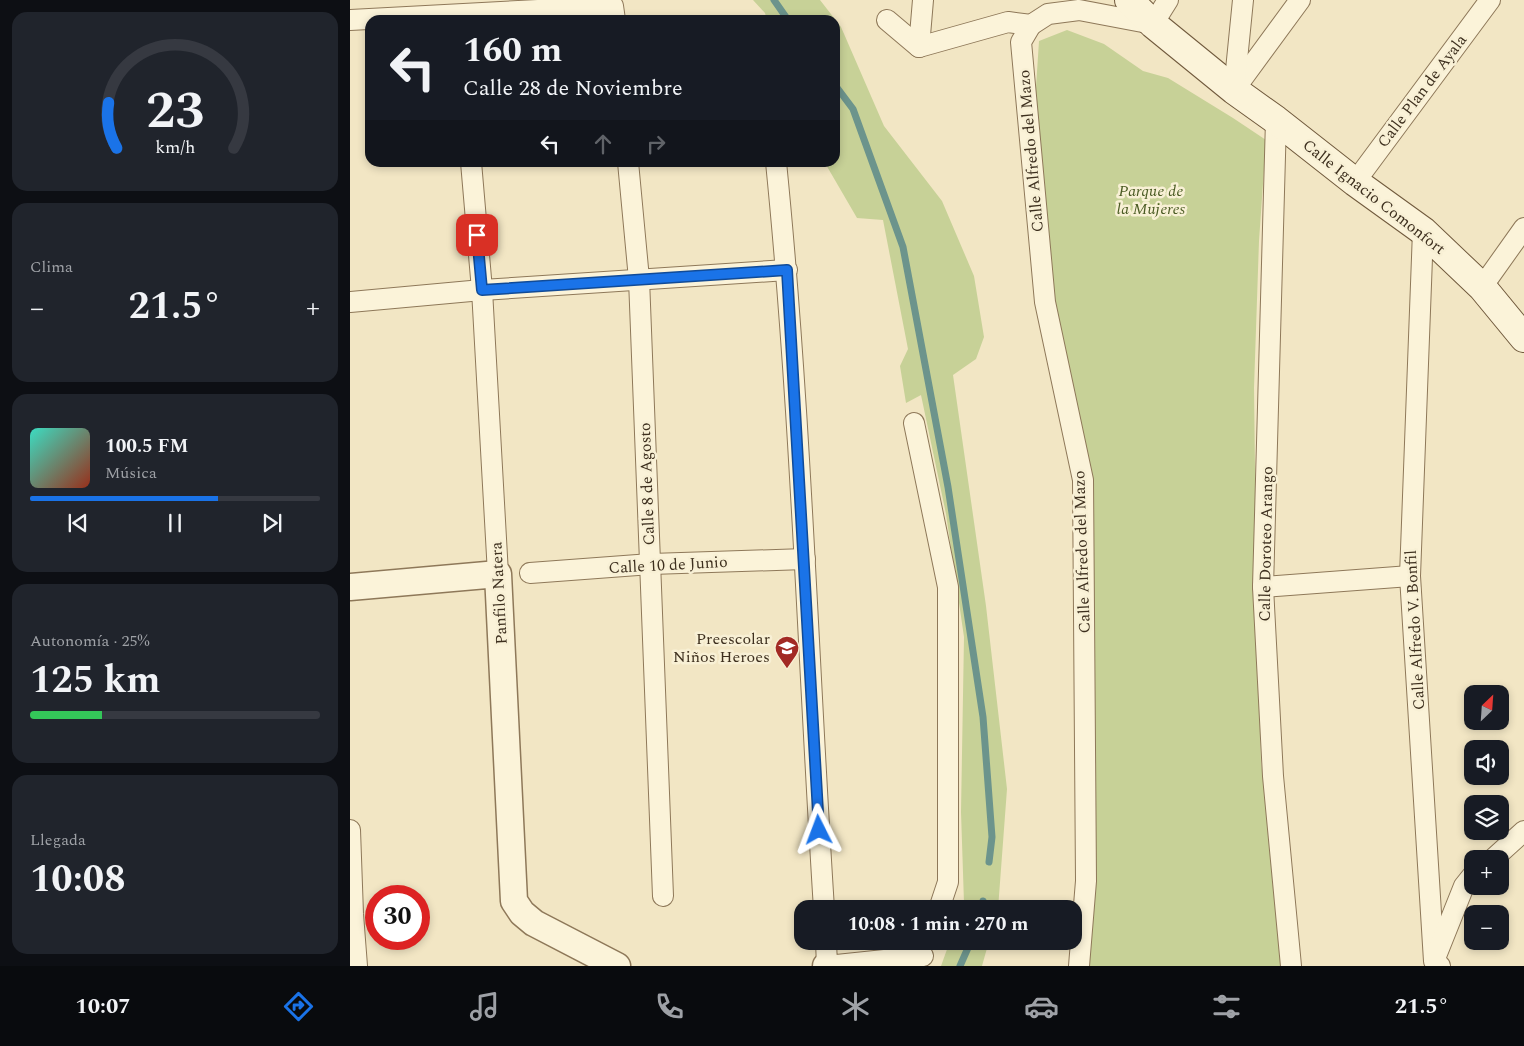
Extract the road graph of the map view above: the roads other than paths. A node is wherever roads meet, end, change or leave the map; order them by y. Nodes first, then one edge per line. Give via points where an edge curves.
1 (923, 0) edge
2 (1129, 0) edge
3 (1168, 0) edge
4 (1242, 0) edge
5 (1300, 0) edge
6 (1490, 0) edge
7 (457, 12) edge
8 (614, 13) edge
9 (417, 15) edge
10 (365, 19) edge
11 (350, 20) edge
12 (887, 20) dead end
13 (1153, 24) junction
14 (1031, 25) junction
15 (919, 47) junction
16 (1234, 90) junction
17 (1276, 120) junction
18 (471, 167) edge
19 (628, 167) edge
20 (777, 167) edge
21 (1355, 182) junction
22 (1524, 228) edge
23 (1423, 231) junction
24 (787, 270) junction
25 (639, 279) junction
26 (1482, 287) junction
27 (482, 290) junction
28 (350, 302) edge
29 (1524, 338) edge
30 (914, 423) dead end
31 (805, 559) junction
32 (651, 564) junction
33 (530, 573) dead end
34 (498, 574) junction
35 (1410, 576) junction
36 (350, 587) edge
37 (1263, 587) junction
38 (350, 830) edge
39 (1524, 831) edge
40 (1503, 850) edge
41 (1464, 886) edge
42 (663, 896) dead end
43 (824, 900) edge
44 (942, 900) edge
45 (826, 950) edge
46 (923, 954) edge
47 (1435, 964) edge
48 (357, 966) edge
49 (618, 966) edge
50 (827, 966) edge
51 (1079, 966) edge
52 (1292, 966) edge

1 - 15 street
2 - 13 main road, Calle Ignacio Comonfort
3 - 13 street
4 - 16 street
5 - 16 street
6 - 21 street, Calle Plan de Ayala
7 - 8 street
7 - 9 street
10 - 11 street
12 - 15 street
13 - 14 street via 1078,10 1048,14
13 - 16 main road, Calle Ignacio Comonfort
14 - 15 street via 1008,22
14 - 51 street, Calle Alfredo del Mazo via 1021,42 1045,302 1083,480 1086,881
16 - 17 main road, Calle Ignacio Comonfort
17 - 21 main road, Calle Ignacio Comonfort
17 - 37 street, Calle Doroteo Arango
18 - 27 street, Panfilo Natera
19 - 25 street, Calle 8 de Agosto
20 - 24 street
21 - 23 main road, Calle Ignacio Comonfort
22 - 26 street
23 - 26 main road, Calle Ignacio Comonfort
23 - 35 street, Calle Alfredo V. Bonfil
24 - 25 street
24 - 31 street
25 - 27 street
25 - 32 street, Calle 8 de Agosto
26 - 29 main road, Calle Ignacio Comonfort
27 - 28 street
27 - 34 street, Panfilo Natera
30 - 44 street via 948,586 948,882
31 - 32 street, Calle 10 de Junio
31 - 43 street
32 - 33 street, Calle 10 de Junio
32 - 42 street, Calle 8 de Agosto
34 - 36 street
34 - 49 street, Panfilo Natera via 514,901 534,923
35 - 37 street
35 - 47 street, Calle Alfredo V. Bonfil
37 - 52 street, Calle Doroteo Arango via 1273,776
38 - 48 street
39 - 40 street
41 - 47 street
45 - 50 street
46 - 50 street

